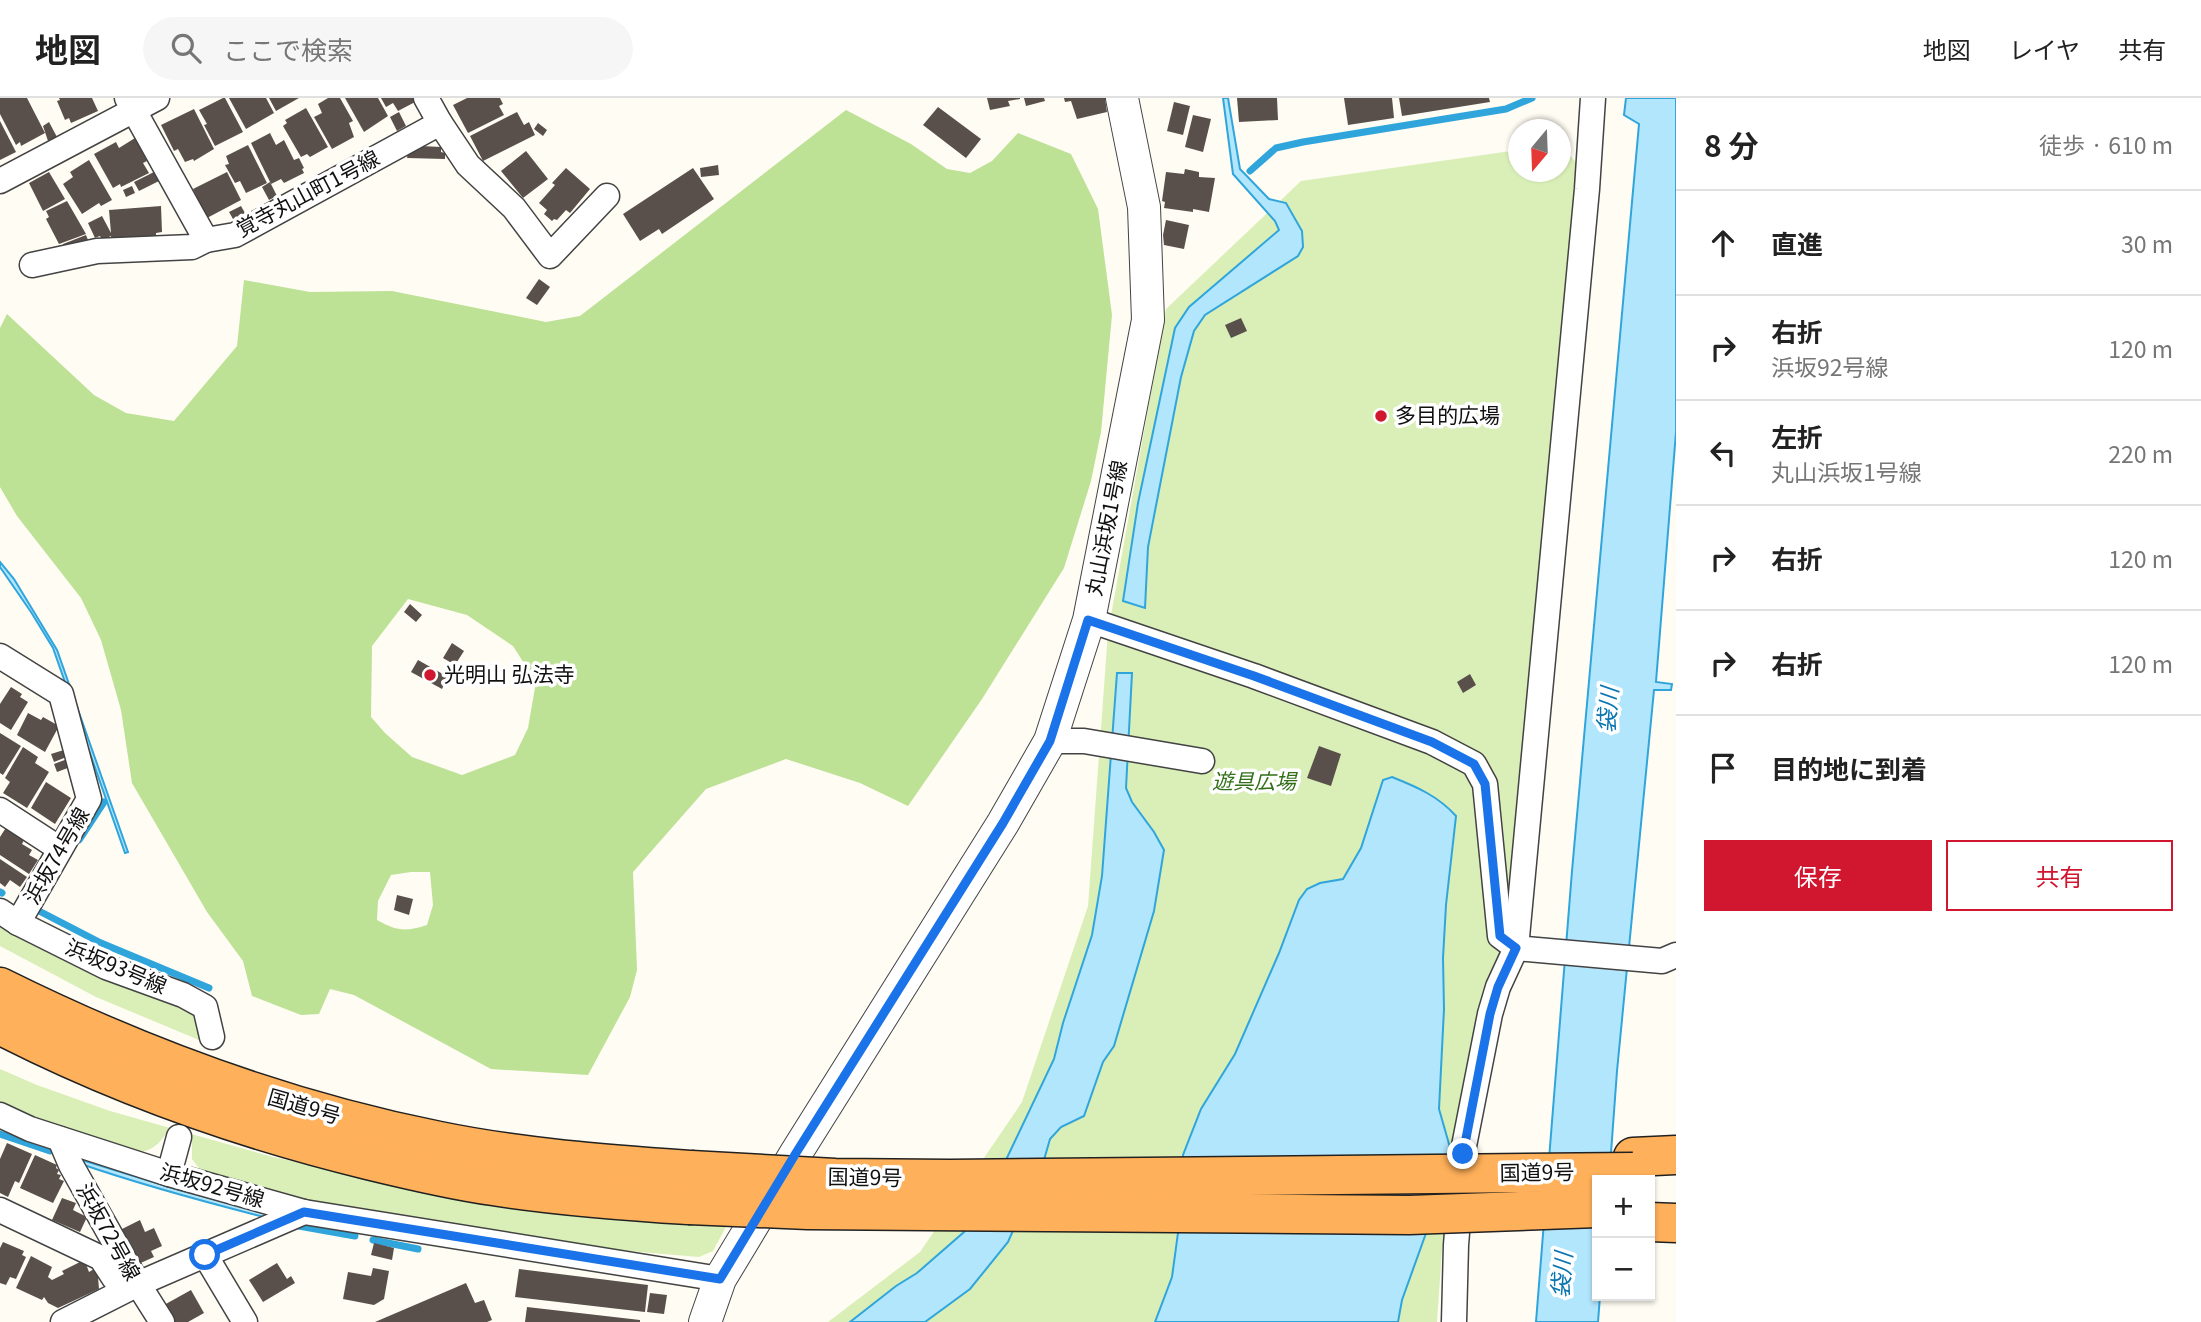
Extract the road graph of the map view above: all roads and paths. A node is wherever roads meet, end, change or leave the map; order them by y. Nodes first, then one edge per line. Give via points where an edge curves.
1 (157, 98) edge
2 (426, 98) edge
3 (1122, 98) edge
4 (1593, 98) edge
5 (130, 104) edge
6 (440, 123) junction
7 (0, 181) edge
8 (607, 196) dead end
9 (206, 240) junction
10 (32, 265) dead end
11 (1088, 620) junction
12 (0, 656) edge
13 (1050, 741) junction
14 (1202, 761) dead end
15 (0, 810) edge
16 (60, 849) junction
17 (9, 917) edge
18 (1522, 950) junction
19 (1669, 958) edge
20 (0, 960) edge
21 (0, 987) edge
22 (0, 1025) edge
23 (212, 1037) dead end
24 (0, 1054) edge
25 (0, 1115) edge
26 (335, 1135) junction
27 (179, 1137) dead end
28 (60, 1139) junction
29 (1676, 1155) edge
30 (1633, 1165) junction
31 (1676, 1171) edge
32 (169, 1174) junction
33 (690, 1188) junction
34 (1676, 1206) edge
35 (1655, 1207) edge
36 (1592, 1208) edge
37 (0, 1210) edge
38 (304, 1212) junction
39 (1409, 1215) junction
40 (1592, 1221) edge
41 (1655, 1222) edge
42 (1676, 1223) edge
43 (205, 1255) junction
44 (720, 1279) junction
45 (126, 1281) junction
46 (63, 1322) edge
47 (162, 1322) edge
48 (246, 1322) edge
49 (705, 1322) edge
50 (1454, 1322) edge

1 - 5 street
2 - 6 street
3 - 11 street, 丸山浜坂1号線 via 1144,207 1147,320
4 - 18 street
5 - 7 street
5 - 9 street
6 - 8 street via 468,166 514,208 550,256
6 - 9 street, 覚寺丸山町1号線 via 235,235
9 - 10 street, 覚寺丸山町1号線 via 192,247 97,251
11 - 13 street, 丸山浜坂1号線
11 - 18 street via 1432,742 1474,764 1485,784 1500,936
12 - 16 street, 浜坂74号線 via 61,694 89,799
13 - 14 street via 1084,741
13 - 44 street, 丸山浜坂1号線
15 - 16 street
16 - 17 street, 浜坂74号線
17 - 23 street, 浜坂93号線 via 106,967 205,1007
18 - 19 street
18 - 50 street via 1498,987 1490,1014 1464,1146
20 - 26 highway
21 - 26 highway, 国道9号 via 165,1062 245,1090
22 - 26 highway, 国道9号 via 167,1099 259,1130
24 - 26 highway via 227,1131
25 - 28 street, 浜坂92号線
26 - 33 highway, 国道9号 via 492,1186 621,1201
27 - 32 street
28 - 32 street, 浜坂92号線
28 - 45 street, 浜坂72号線
29 - 30 highway
30 - 31 highway, 国道9号
30 - 33 highway, 国道9号, bridge via 1408,1175 795,1177
32 - 38 street, 浜坂92号線
33 - 39 highway, 国道9号, bridge via 808,1210
34 - 35 highway
36 - 39 highway, 国道9号, bridge
37 - 45 street via 101,1258
38 - 43 street
38 - 44 street, 浜坂92号線
39 - 40 highway, bridge
41 - 42 highway
43 - 45 street
43 - 48 street
44 - 49 street, 丸山浜坂1号線
45 - 46 street
45 - 47 street, 浜坂72号線

